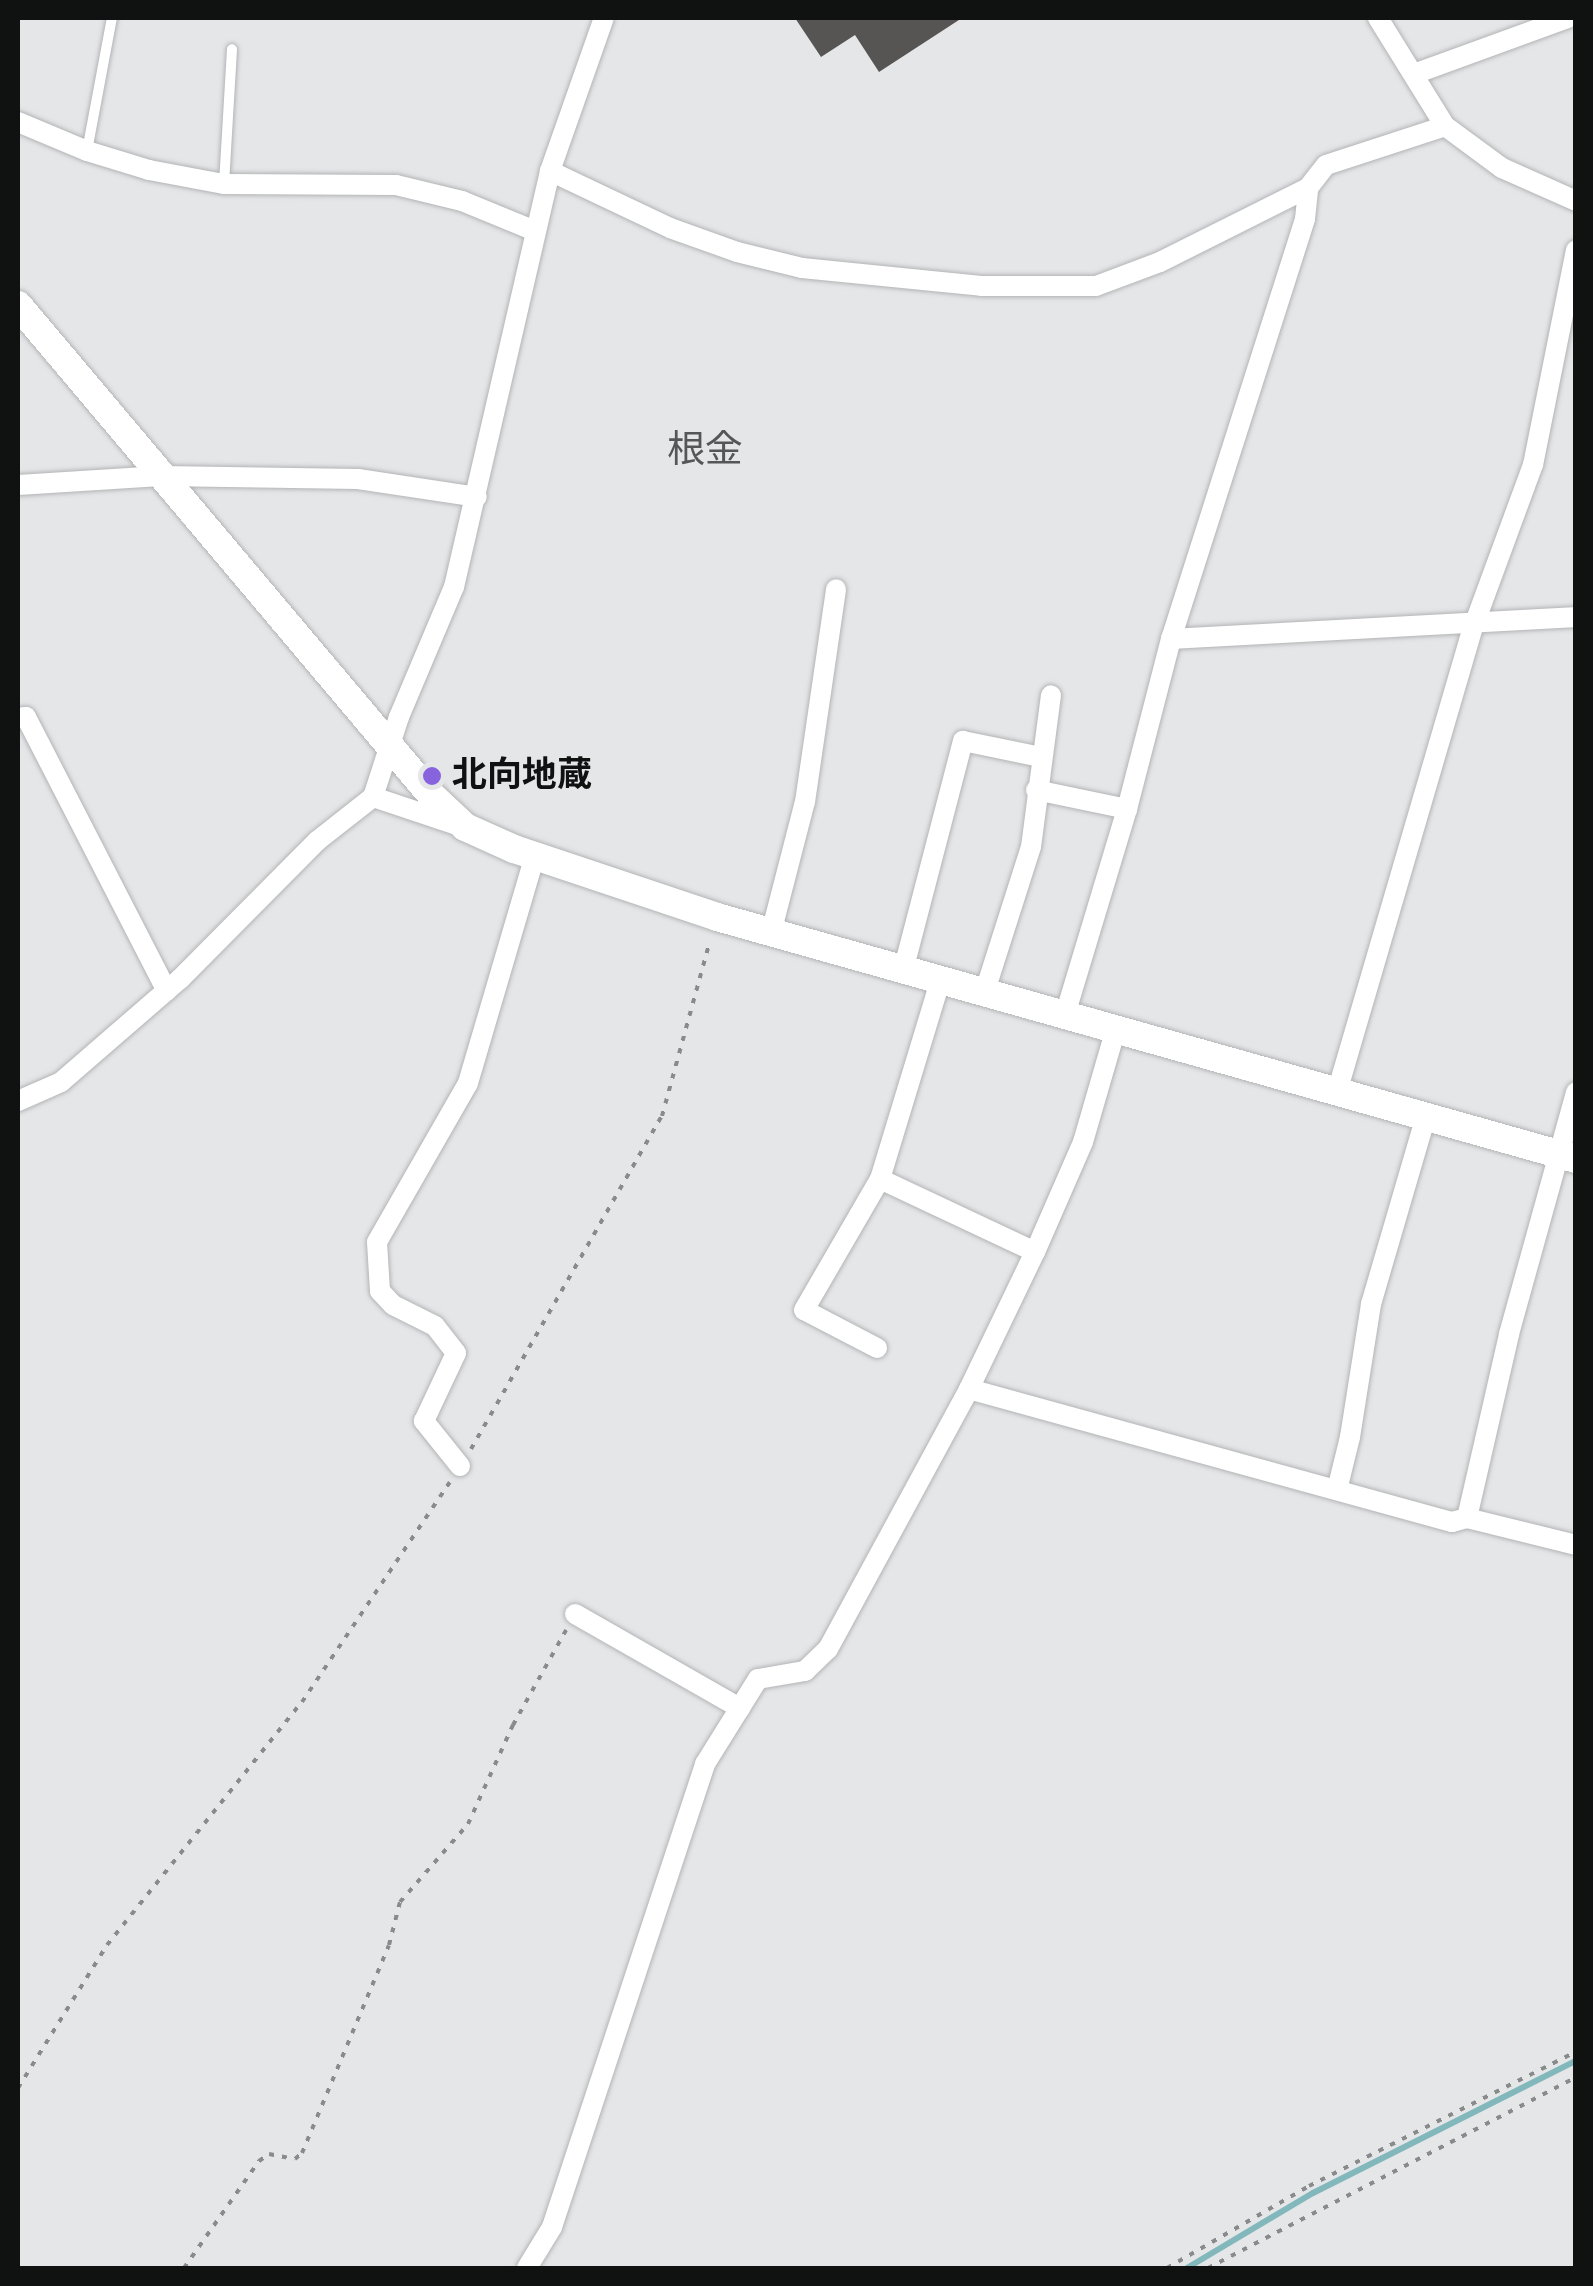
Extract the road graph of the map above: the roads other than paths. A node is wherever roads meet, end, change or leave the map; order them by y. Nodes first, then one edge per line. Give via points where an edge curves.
1 (112, 18) edge
2 (604, 18) edge
3 (1378, 18) edge
4 (1510, 18) edge
5 (1568, 18) edge
6 (1507, 39) junction
7 (232, 49) dead end
8 (1414, 74) junction
9 (18, 122) edge
10 (1445, 126) junction
11 (86, 151) junction
12 (550, 171) junction
13 (224, 184) junction
14 (1308, 188) junction
15 (1576, 201) edge
16 (535, 231) junction
17 (1576, 250) edge
18 (18, 305) edge
19 (162, 476) junction
20 (18, 485) edge
21 (477, 497) junction
22 (836, 589) dead end
23 (1576, 617) edge
24 (1474, 625) junction
25 (1171, 639) junction
26 (1051, 695) dead end
27 (18, 718) edge
28 (389, 745) junction
29 (1041, 757) junction
30 (1036, 790) junction
31 (373, 797) junction
32 (1127, 809) junction
33 (465, 827) junction
34 (535, 856) junction
35 (771, 933) junction
36 (903, 971) junction
37 (940, 982) junction
38 (166, 990) junction
39 (984, 994) junction
40 (1064, 1018) junction
41 (1116, 1032) junction
42 (1337, 1092) junction
43 (1576, 1092) edge
44 (18, 1102) edge
45 (1426, 1116) junction
46 (1567, 1156) edge
47 (880, 1179) junction
48 (1035, 1252) junction
49 (877, 1348) dead end
50 (968, 1389) junction
51 (460, 1466) road end
52 (1337, 1490) junction
53 (1467, 1518) junction
54 (1576, 1544) edge
55 (576, 1614) road end
56 (740, 1708) junction
57 (526, 2268) edge

1 - 11 lane
2 - 12 street
3 - 8 street
4 - 6 street
5 - 6 street
6 - 8 street
7 - 13 lane
8 - 10 street
9 - 11 street
10 - 14 street via 1326,165
10 - 15 street via 1502,168
11 - 13 street
12 - 14 street via 737,252 802,268 982,286 1096,286 1160,262
12 - 16 street
13 - 16 street via 396,185 462,201
14 - 25 street via 1305,219
16 - 21 street
17 - 24 street via 1533,466
18 - 19 street
19 - 20 street
19 - 21 street via 358,479
19 - 28 street
21 - 28 street via 454,588
22 - 35 street via 805,802
23 - 24 street
24 - 25 street
24 - 42 street
25 - 32 street
26 - 29 street
27 - 38 street via 26,717
28 - 31 street
28 - 33 street
29 - 30 street
29 - 36 street via 963,741
30 - 32 street
30 - 39 street via 1031,847
31 - 33 street
31 - 38 street via 316,840
32 - 40 street
33 - 34 street
34 - 35 street
34 - 51 street via 468,1083 377,1242 380,1291 436,1326 456,1353 424,1421
35 - 36 street
36 - 37 street
37 - 39 street
37 - 47 street
38 - 44 street via 61,1082
39 - 40 street
40 - 41 street
41 - 42 street
41 - 48 street via 1083,1142
42 - 45 street
43 - 46 street
45 - 46 street
45 - 52 street via 1371,1304
46 - 53 street
47 - 48 street
47 - 49 street via 804,1310
48 - 50 street
50 - 52 street
50 - 56 street via 828,1648 805,1671 758,1680
52 - 53 street via 1452,1522
53 - 54 street
55 - 56 street
56 - 57 street via 705,1764 552,2227

